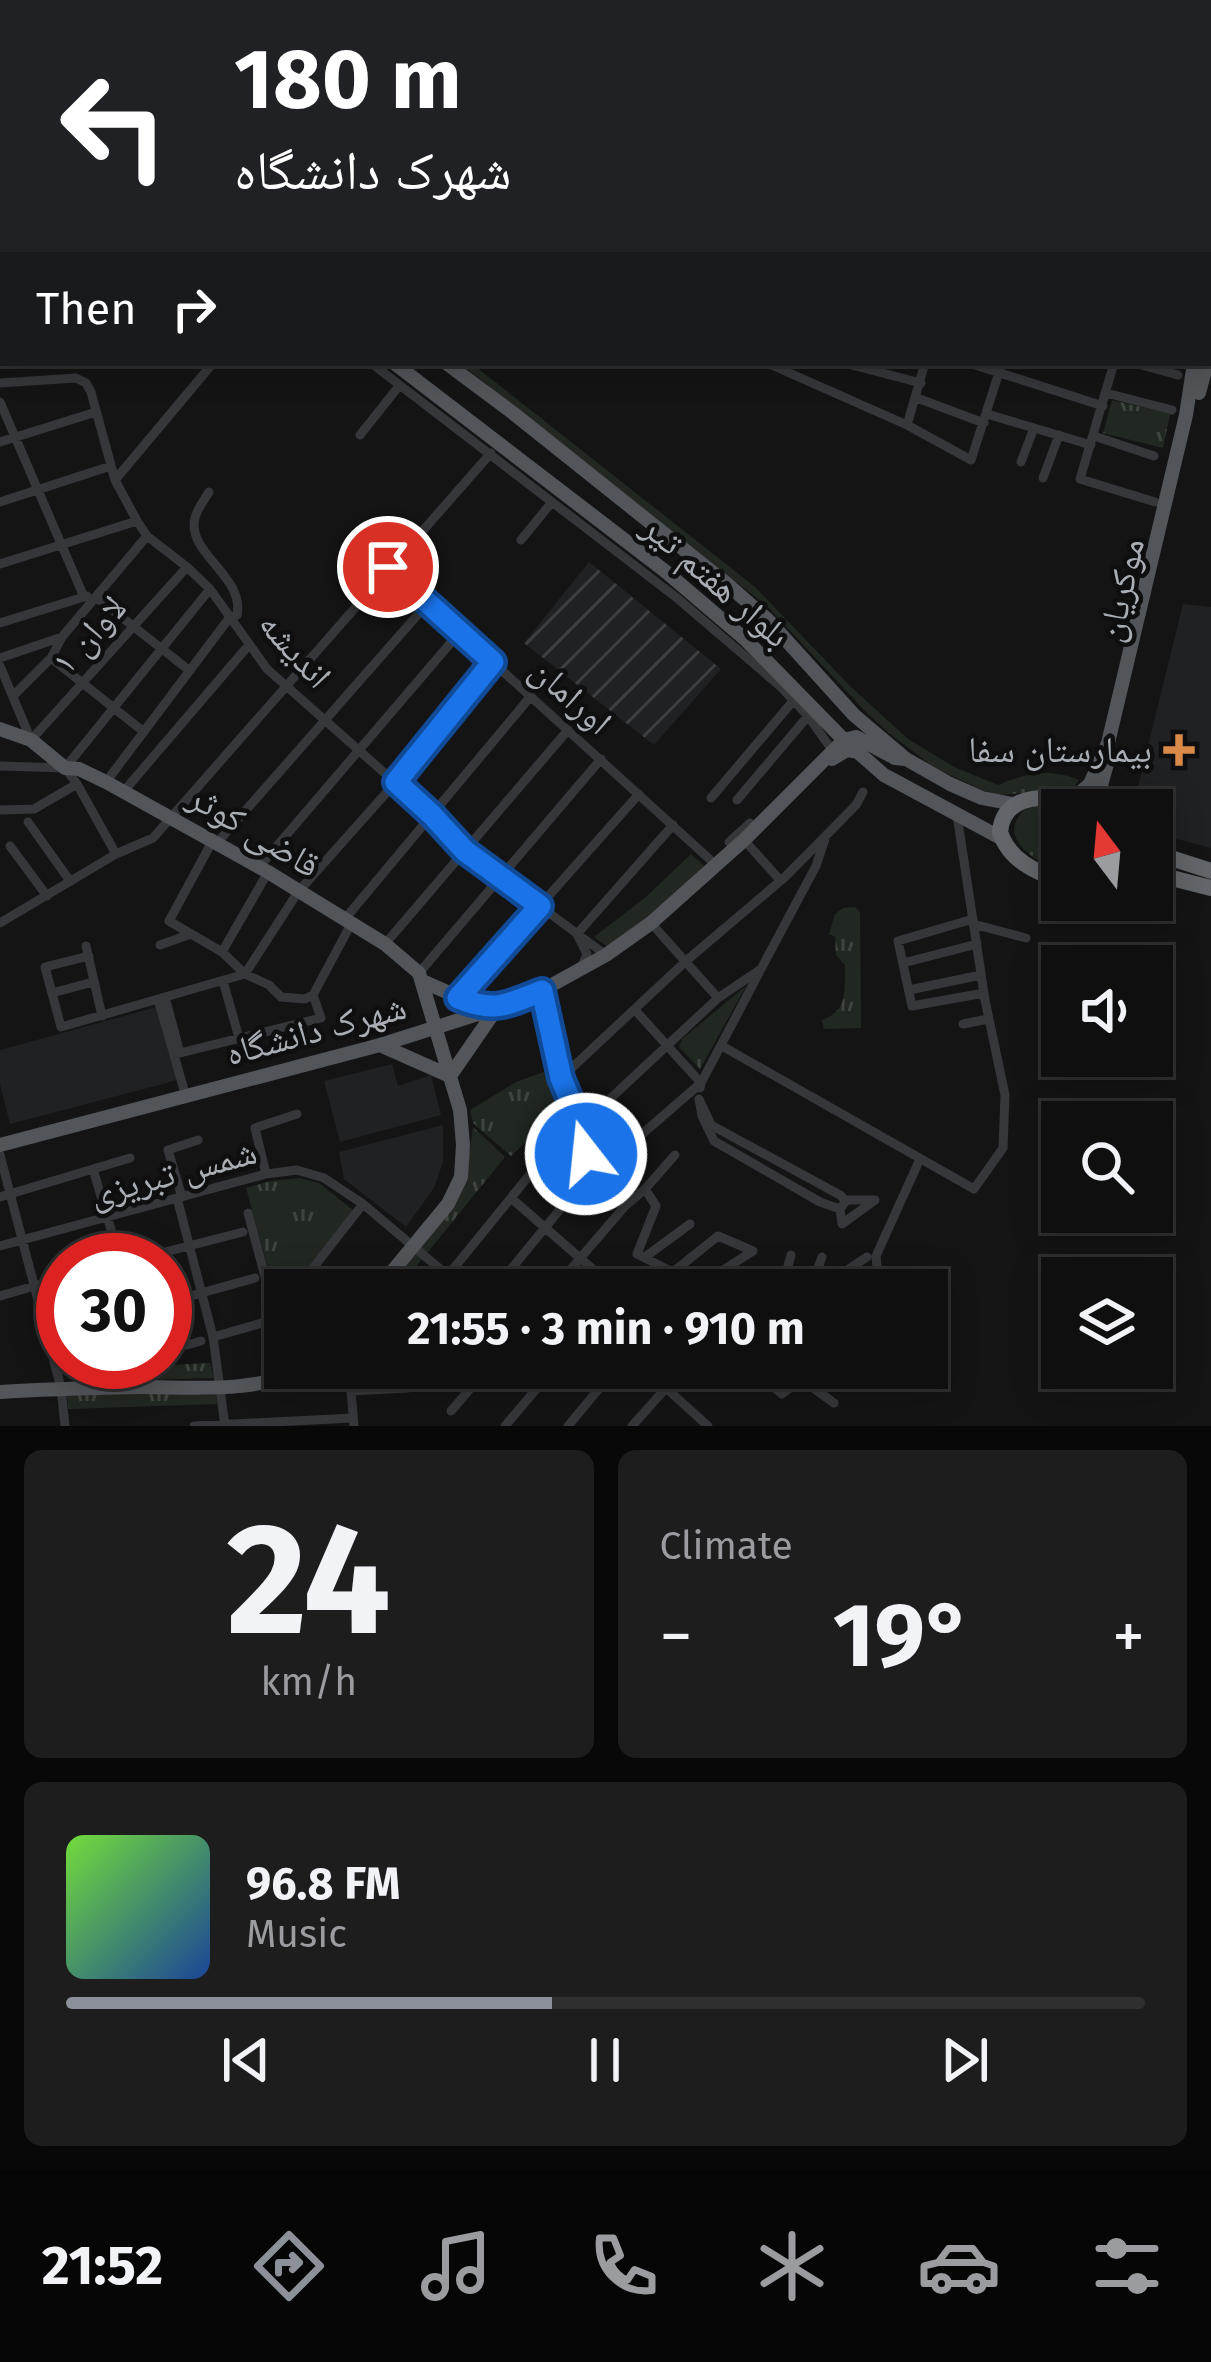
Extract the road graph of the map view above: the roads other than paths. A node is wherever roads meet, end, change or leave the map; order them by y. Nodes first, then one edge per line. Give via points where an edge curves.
1 (210, 366) edge
2 (375, 366) edge
3 (398, 366) edge
4 (450, 366) edge
5 (856, 366) edge
6 (925, 366) edge
7 (1113, 366) edge
8 (1146, 366) edge
9 (1203, 366) edge
10 (1203, 366) edge
11 (1001, 368) edge
12 (794, 369) edge
13 (1178, 375) dead end
14 (0, 383) edge
15 (921, 383) junction
16 (399, 386) junction
17 (1106, 393) junction
18 (917, 398) junction
19 (0, 402) edge
20 (1102, 406) junction
21 (1172, 410) dead end
22 (95, 412) junction
23 (985, 418) junction
24 (907, 425) junction
25 (1034, 428) junction
26 (360, 435) dead end
27 (1059, 435) junction
28 (16, 436) junction
29 (1093, 440) junction
30 (0, 442) edge
31 (491, 453) junction
32 (1154, 456) dead end
33 (1021, 462) dead end
34 (111, 466) junction
35 (1043, 478) dead end
36 (115, 480) junction
37 (39, 489) junction
38 (209, 492) dead end
39 (557, 498) junction
40 (0, 502) edge
41 (1155, 502) dead end
42 (136, 520) junction
43 (147, 536) junction
44 (521, 540) dead end
45 (62, 544) junction
46 (0, 564) edge
47 (188, 567) junction
48 (388, 567) junction
49 (210, 589) junction
50 (93, 596) junction
51 (428, 603) junction
52 (230, 617) junction
53 (768, 620) junction
54 (0, 623) edge
55 (134, 627) junction
56 (460, 632) junction
57 (62, 637) junction
58 (746, 640) junction
59 (248, 646) junction
60 (162, 649) junction
61 (51, 658) junction
62 (0, 662) edge
63 (493, 662) junction
64 (190, 671) junction
65 (81, 684) junction
66 (285, 687) junction
67 (13, 696) junction
68 (531, 696) junction
69 (793, 701) junction
70 (113, 709) junction
71 (808, 716) junction
72 (325, 722) junction
73 (0, 729) edge
74 (568, 730) junction
75 (144, 732) junction
76 (31, 740) junction
77 (834, 749) junction
78 (361, 752) junction
79 (857, 752) junction
80 (601, 759) junction
81 (906, 759) junction
82 (0, 766) edge
83 (65, 768) junction
84 (106, 782) junction
85 (396, 782) junction
86 (77, 784) junction
87 (1084, 789) edge
88 (1101, 789) edge
89 (124, 791) junction
90 (863, 792) dead end
91 (639, 794) junction
92 (711, 798) dead end
93 (737, 800) dead end
94 (1041, 801) edge
95 (1012, 804) junction
96 (0, 810) edge
97 (432, 815) junction
98 (957, 815) junction
99 (173, 817) junction
100 (28, 822) dead end
101 (750, 823) dead end
102 (674, 824) junction
103 (826, 836) junction
104 (1001, 838) junction
105 (215, 842) junction
106 (740, 842) junction
107 (10, 846) dead end
108 (465, 851) junction
109 (116, 854) junction
110 (1173, 859) edge
111 (716, 865) junction
112 (264, 870) junction
113 (1041, 872) edge
114 (1211, 872) edge
115 (502, 878) junction
116 (1173, 878) edge
117 (783, 879) junction
118 (70, 881) junction
119 (1211, 888) edge
120 (803, 891) junction
121 (298, 892) junction
122 (47, 896) junction
123 (540, 906) junction
124 (348, 922) junction
125 (973, 922) junction
126 (0, 923) edge
127 (653, 925) junction
128 (191, 934) junction
129 (578, 934) junction
130 (1026, 938) dead end
131 (385, 944) junction
132 (976, 944) junction
133 (160, 945) dead end
134 (222, 952) junction
135 (606, 955) junction
136 (686, 962) junction
137 (903, 963) junction
138 (580, 969) junction
139 (761, 969) junction
140 (245, 974) junction
141 (982, 975) junction
142 (420, 977) junction
143 (223, 981) junction
144 (93, 982) junction
145 (908, 990) junction
146 (52, 993) junction
147 (542, 993) junction
148 (984, 993) junction
149 (313, 995) junction
150 (458, 998) junction
151 (718, 998) junction
152 (161, 999) junction
153 (635, 1010) junction
154 (496, 1011) junction
155 (102, 1016) junction
156 (988, 1019) junction
157 (963, 1024) dead end
158 (437, 1030) junction
159 (239, 1038) junction
160 (669, 1046) junction
161 (722, 1046) junction
162 (381, 1047) junction
163 (450, 1076) junction
164 (561, 1078) junction
165 (700, 1083) junction
166 (186, 1097) junction
167 (297, 1114) dead end
168 (581, 1126) junction
169 (198, 1140) dead end
170 (0, 1151) edge
171 (675, 1154) dead end
172 (545, 1156) dead end
173 (130, 1158) dead end
174 (920, 1159) junction
175 (92, 1169) junction
176 (266, 1174) junction
177 (584, 1180) junction
178 (645, 1190) junction
179 (5, 1196) edge
180 (180, 1198) junction
181 (511, 1198) junction
182 (363, 1204) junction
183 (843, 1205) dead end
184 (248, 1213) dead end
185 (107, 1217) junction
186 (690, 1224) dead end
187 (544, 1230) junction
188 (243, 1232) dead end
189 (112, 1233) edge
190 (187, 1233) edge
191 (23, 1240) junction
192 (192, 1245) edge
193 (414, 1245) junction
194 (0, 1246) edge
195 (192, 1253) edge
196 (790, 1255) dead end
197 (645, 1257) junction
198 (822, 1257) dead end
199 (867, 1257) dead end
200 (579, 1259) junction
201 (312, 1269) edge
202 (394, 1269) edge
203 (443, 1269) edge
204 (453, 1269) edge
205 (512, 1269) edge
206 (571, 1269) edge
207 (592, 1269) edge
208 (668, 1269) edge
209 (678, 1269) edge
210 (725, 1269) edge
211 (787, 1269) edge
212 (820, 1269) edge
213 (844, 1269) edge
214 (877, 1269) edge
215 (264, 1273) edge
216 (255, 1279) dead end
217 (35, 1286) junction
218 (36, 1290) edge
219 (202, 1293) junction
220 (0, 1295) edge
221 (192, 1296) edge
222 (262, 1323) dead end
223 (207, 1339) junction
224 (192, 1343) edge
225 (264, 1383) edge
226 (192, 1387) edge
227 (221, 1387) junction
228 (46, 1389) edge
229 (62, 1389) edge
230 (366, 1389) edge
231 (470, 1389) edge
232 (536, 1389) edge
233 (599, 1389) edge
234 (665, 1389) edge
235 (667, 1389) edge
236 (815, 1389) edge
237 (0, 1392) edge
238 (834, 1403) dead end
239 (451, 1411) dead end
240 (353, 1422) edge
241 (286, 1423) edge
242 (315, 1423) edge
243 (259, 1424) edge
244 (225, 1425) edge
245 (65, 1426) edge
246 (198, 1426) edge
247 (505, 1426) edge
248 (568, 1426) edge
249 (632, 1426) edge
250 (709, 1426) edge

1 - 36 street
2 - 16 street
3 - 39 main road, بلوار هفتم تیر
4 - 53 main road, بلوار هفتم تیر
5 - 15 street
6 - 15 street
7 - 17 street
8 - 13 street
9 - 87 main road via 1108,743
10 - 88 main road, موکریان
11 - 20 street
11 - 23 street
12 - 24 street
14 - 22 street via 81,379
15 - 18 street
16 - 26 street
16 - 31 street
17 - 20 street
17 - 21 street
18 - 23 street
18 - 24 street
19 - 28 street
20 - 29 street
22 - 28 street
22 - 34 street, اندیشه
23 - 24 street via 970,460
23 - 25 street
25 - 27 street
25 - 33 street
27 - 29 street
27 - 35 street
28 - 30 street
28 - 37 street
29 - 32 street
29 - 41 street via 1079,479
31 - 39 street
31 - 48 street
34 - 36 street, اندیشه
34 - 37 street
36 - 42 street, اندیشه
37 - 40 street
37 - 45 street
38 - 52 street via 194,528 235,591 239,604
39 - 44 street
39 - 58 main road, بلوار هفتم تیر
39 - 69 street
42 - 43 street, اندیشه
42 - 45 street
43 - 47 street, اندیشه
43 - 50 street
45 - 46 street
45 - 50 street
47 - 49 street, اندیشه
47 - 55 street, لاوان ۱
48 - 51 street, اورامان
48 - 66 street
49 - 52 street, اندیشه
49 - 60 street
50 - 54 street
50 - 55 street
50 - 57 street
51 - 56 street, اورامان
51 - 72 street
52 - 59 street, اندیشه
52 - 64 street
53 - 58 main road
53 - 81 main road, بلوار هفتم تیر
55 - 60 street
55 - 65 street, لاوان ۱
56 - 63 street, اورامان
56 - 78 street
57 - 61 street
57 - 62 street
58 - 77 main road, بلوار هفتم تیر
59 - 66 street, اندیشه
59 - 89 street
60 - 64 street
60 - 70 street
61 - 65 street
61 - 67 street
62 - 67 street
63 - 68 street, اورامان
63 - 85 street
64 - 75 street
65 - 70 street
65 - 76 street, لاوان ۱
66 - 72 street, اندیشه
66 - 99 street
67 - 76 street
68 - 74 street, اورامان
68 - 97 street
69 - 71 street
69 - 92 street
70 - 75 street
70 - 83 street
71 - 77 street
71 - 93 street
72 - 78 street, اندیشه
72 - 105 street
73 - 76 main road, قاضی کوثر
74 - 80 street, اورامان
74 - 108 street
75 - 84 street
76 - 83 main road, قاضی کوثر
77 - 79 main road, بلوار هفتم تیر
77 - 81 main road via 856,737
77 - 106 main road, شهرک دانشگاه
78 - 85 street, اندیشه
78 - 112 street
79 - 98 main road, بلوار هفتم تیر
79 - 106 main road via 840,752
80 - 91 street, اورامان
80 - 115 street
81 - 95 main road, بلوار هفتم تیر via 982,798
82 - 83 street
83 - 84 main road, قاضی کوثر
83 - 86 street
84 - 89 main road, قاضی کوثر
85 - 97 street, اندیشه
85 - 121 street
86 - 96 street via 34,808
86 - 109 street
89 - 99 main road, قاضی کوثر
90 - 103 street
91 - 102 street, اورامان
91 - 123 street
94 - 95 highway
95 - 104 highway
97 - 108 street, اندیشه
97 - 124 street
98 - 104 main road, بلوار هفتم تیر
98 - 125 street
99 - 105 main road, قاضی کوثر
99 - 109 street via 153,838
100 - 118 street
101 - 106 street
102 - 111 street, اورامان
102 - 129 street
103 - 117 street
103 - 120 street
104 - 113 highway
105 - 112 main road, قاضی کوثر
105 - 128 street via 169,921
106 - 111 main road, شهرک دانشگاه
106 - 117 street
106 - 127 main road
107 - 122 street
108 - 115 street, اندیشه
108 - 131 street
109 - 118 street
110 - 114 highway
111 - 127 main road, شهرک دانشگاه
112 - 121 main road, قاضی کوثر
112 - 134 street
115 - 123 street, اندیشه
115 - 142 street
116 - 119 highway
117 - 120 street via 797,879
117 - 136 street
118 - 122 street
120 - 139 street
121 - 124 main road, قاضی کوثر
121 - 140 street
122 - 126 street
123 - 129 street, اندیشه
123 - 150 street
124 - 131 main road, قاضی کوثر
124 - 149 street
125 - 130 street
125 - 132 street
125 - 137 street via 898,941
127 - 135 main road, شهرک دانشگاه
127 - 136 street
127 - 147 main road
128 - 133 street
128 - 134 street
129 - 135 street, اندیشه
129 - 138 street via 587,954
131 - 142 main road, قاضی کوثر
132 - 137 street
132 - 141 street
134 - 140 street
135 - 138 main road, شهرک دانشگاه
136 - 151 street
136 - 153 street
137 - 145 street
138 - 147 main road, شهرک دانشگاه
139 - 151 street
139 - 161 street
140 - 143 street
140 - 149 street via 281,997
141 - 145 street
141 - 148 street
142 - 150 main road, قاضی کوثر
142 - 158 main road
143 - 152 street
143 - 159 street
144 - 146 street
144 - 146 street via 88,951 45,967
144 - 155 street
145 - 148 street via 912,1006
146 - 155 street via 61,1028
147 - 154 main road, شهرک دانشگاه
147 - 164 street
148 - 156 street
149 - 159 street via 320,1018
150 - 154 main road, قاضی کوثر
151 - 160 street
152 - 155 street
152 - 159 street via 180,1053
152 - 166 street
153 - 160 street
153 - 164 street
154 - 158 main road, شهرک دانشگاه
154 - 163 main road
156 - 157 street
156 - 174 street via 1005,1095 1004,1148 974,1189
158 - 162 main road, شهرک دانشگاه
158 - 163 main road
160 - 165 street
160 - 168 street
161 - 165 street
161 - 174 street
162 - 163 main road
162 - 166 main road, شهرک دانشگاه
162 - 170 main road
163 - 193 main road via 460,1110 460,1178
164 - 168 street
165 - 177 street
165 - 183 street via 711,1125
166 - 170 main road, شهرک دانشگاه
167 - 176 street via 255,1128
168 - 177 street
169 - 180 street via 168,1150
170 - 179 street
171 - 178 street
172 - 181 street
173 - 175 street
174 - 214 street
175 - 179 street
175 - 185 street
176 - 180 street, شمس تبریزی
176 - 182 street, شمس تبریزی via 297,1170 325,1178
177 - 187 street
178 - 197 street via 656,1206 637,1254
178 - 200 street
179 - 191 street
180 - 185 street, شمس تبریزی
180 - 190 street
181 - 187 street
181 - 204 street
182 - 193 street, شمس تبریزی
182 - 201 street
184 - 215 street
185 - 189 street
185 - 191 street, شمس تبریزی
186 - 197 street
187 - 200 street
187 - 205 street
188 - 192 street
191 - 194 street, شمس تبریزی
191 - 217 street
193 - 202 main road
193 - 203 street, شمس تبریزی
195 - 219 street
196 - 211 street
197 - 208 street
198 - 212 street
199 - 213 street
200 - 206 street
200 - 207 street
209 - 210 street via 718,1236 753,1251
216 - 219 street
217 - 218 street
217 - 220 street
219 - 221 street
219 - 223 street
222 - 223 street
223 - 224 street
223 - 227 street
225 - 227 main road
226 - 227 main road
227 - 244 street
228 - 237 main road
229 - 245 street
230 - 240 street via 351,1391
231 - 239 street
232 - 247 street
233 - 248 street
234 - 249 street
235 - 250 street
236 - 238 street
240 - 242 street
241 - 242 street
241 - 243 street
243 - 244 street
244 - 246 street

